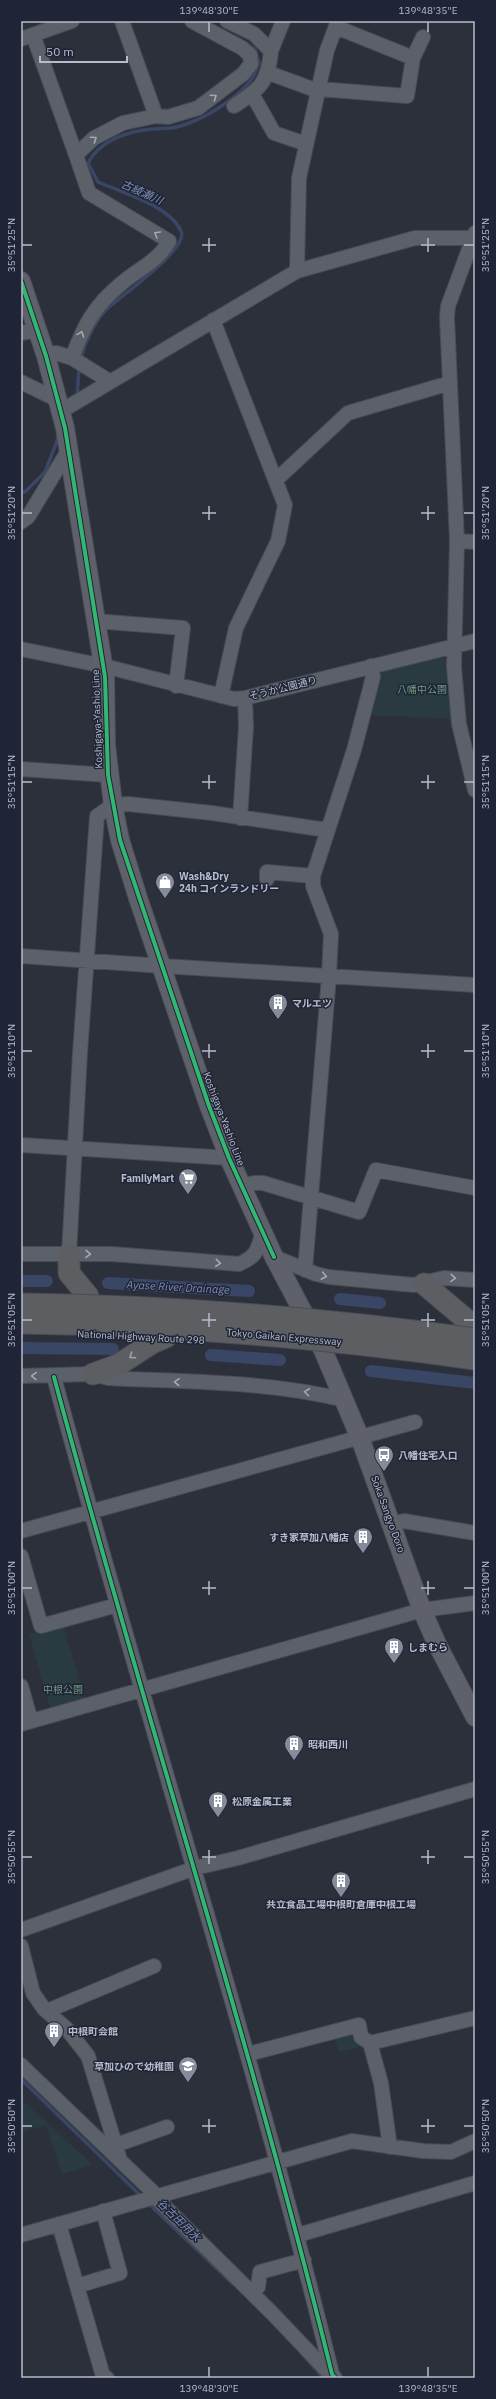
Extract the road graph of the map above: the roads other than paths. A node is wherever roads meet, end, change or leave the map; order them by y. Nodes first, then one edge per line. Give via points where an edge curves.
1 (122, 21) edge
2 (192, 21) edge
3 (227, 21) edge
4 (283, 21) edge
5 (66, 22) edge
6 (336, 23) edge
7 (27, 37) edge
8 (423, 37) dead end
9 (271, 51) junction
10 (413, 58) junction
11 (269, 72) junction
12 (318, 90) junction
13 (252, 94) junction
14 (234, 106) dead end
15 (156, 116) junction
16 (306, 144) junction
17 (76, 155) junction
18 (474, 235) edge
19 (296, 271) junction
20 (21, 281) edge
21 (213, 320) junction
22 (29, 332) edge
23 (46, 356) junction
24 (78, 362) junction
25 (109, 381) junction
26 (21, 382) edge
27 (450, 383) junction
28 (60, 404) junction
29 (68, 451) junction
30 (276, 480) junction
31 (21, 522) edge
32 (457, 541) junction
33 (475, 542) edge
34 (95, 621) junction
35 (475, 641) edge
36 (453, 645) junction
37 (21, 650) edge
38 (104, 666) junction
39 (371, 666) junction
40 (176, 686) junction
41 (221, 696) junction
42 (245, 698) junction
43 (21, 769) edge
44 (108, 775) junction
45 (475, 790) edge
46 (113, 806) junction
47 (240, 818) junction
48 (327, 830) junction
49 (313, 876) junction
50 (267, 879) dead end
51 (21, 956) edge
52 (86, 961) junction
53 (162, 966) junction
54 (329, 976) junction
55 (475, 984) edge
56 (21, 1145) edge
57 (75, 1149) junction
58 (229, 1158) junction
59 (242, 1186) junction
60 (475, 1188) edge
61 (311, 1196) junction
62 (263, 1232) junction
63 (21, 1254) edge
64 (69, 1254) junction
65 (274, 1257) junction
66 (305, 1270) junction
67 (475, 1280) edge
68 (424, 1284) junction
69 (21, 1296) edge
70 (88, 1296) junction
71 (21, 1304) edge
72 (302, 1309) junction
73 (21, 1323) edge
74 (475, 1326) edge
75 (475, 1330) edge
76 (21, 1333) edge
77 (166, 1337) junction
78 (475, 1339) edge
79 (323, 1350) junction
80 (475, 1359) edge
81 (475, 1369) edge
82 (93, 1374) junction
83 (21, 1376) edge
84 (54, 1376) junction
85 (345, 1400) junction
86 (415, 1422) dead end
87 (360, 1438) junction
88 (90, 1512) junction
89 (391, 1524) junction
90 (21, 1531) edge
91 (475, 1533) edge
92 (21, 1556) edge
93 (475, 1603) edge
94 (117, 1605) junction
95 (422, 1610) junction
96 (21, 1686) edge
97 (141, 1690) junction
98 (475, 1717) edge
99 (26, 1723) edge
100 (475, 1789) edge
101 (195, 1868) junction
102 (21, 1930) edge
103 (21, 1946) edge
104 (154, 1966) dead end
105 (47, 2011) junction
106 (475, 2018) edge
107 (370, 2043) junction
108 (248, 2054) junction
109 (21, 2065) edge
110 (167, 2127) dead end
111 (475, 2141) edge
112 (116, 2145) junction
113 (390, 2147) junction
114 (120, 2160) junction
115 (278, 2161) junction
116 (475, 2183) edge
117 (155, 2196) junction
118 (103, 2211) junction
119 (59, 2224) junction
120 (21, 2235) edge
121 (298, 2236) junction
122 (304, 2260) junction
123 (76, 2286) junction
124 (253, 2294) junction
125 (332, 2377) edge
126 (107, 2378) edge

1 - 15 street
15 -> 2 street via 168,117 198,108 243,74 250,64 250,55 242,48
3 - 9 street via 254,34
4 - 9 street
5 - 7 street
6 - 10 street
6 - 12 street
7 - 17 street
8 - 10 street
9 - 11 street
10 - 12 street via 407,96
11 - 12 street
11 - 13 street
12 - 16 street
13 - 14 street
13 - 16 street via 274,133
17 -> 15 street via 94,138 123,123
16 - 19 street via 299,178
24 -> 17 street via 83,327 92,312 123,282 149,264 165,249 169,241 89,193
18 - 19 street via 415,238
18 - 27 street via 448,306
19 - 21 street
20 - 22 main road, Koshigaya-Yashio Line
21 - 25 street
21 - 30 street
22 - 23 main road, Koshigaya-Yashio Line
23 - 24 street via 56,353
23 - 28 main road, Koshigaya-Yashio Line
24 - 25 street
25 - 28 street via 68,407
26 - 28 street
27 - 30 street via 348,413
27 - 32 street
28 - 29 main road, Koshigaya-Yashio Line
29 - 31 street via 32,511
29 - 34 main road, Koshigaya-Yashio Line
30 - 41 street via 285,505 278,541 236,628
32 - 33 street
32 - 36 street
34 - 38 main road, Koshigaya-Yashio Line
34 - 40 street via 183,628
35 - 36 street, そうか公園通り
36 - 39 street, そうか公園通り
36 - 45 street via 459,724
37 - 38 street, そうか公園通り
38 - 40 street, そうか公園通り
38 - 44 main road, Koshigaya-Yashio Line
39 - 42 street, そうか公園通り
39 - 48 street via 373,677 354,750
40 - 41 street, そうか公園通り
41 - 42 street, そうか公園通り
42 - 47 street via 246,727
43 - 44 street
44 - 46 main road, Koshigaya-Yashio Line
46 - 47 street via 128,804
46 - 52 street via 97,816
46 - 53 main road, Koshigaya-Yashio Line via 122,848
47 - 48 street
48 - 49 street
49 - 50 street via 267,872
49 - 54 street via 313,886 331,934
51 - 52 street
52 - 53 street
52 - 57 street
53 - 54 street
53 - 58 main road, Koshigaya-Yashio Line
54 - 55 street
54 - 61 street
56 - 57 street
57 - 58 street
57 - 64 street
58 - 59 main road, Koshigaya-Yashio Line
59 - 61 street via 263,1184
59 - 62 main road, Koshigaya-Yashio Line
60 - 61 street via 376,1170 359,1212
61 - 66 street
64 -> 62 street via 112,1254 239,1264 252,1258 258,1250
62 - 65 main road, Koshigaya-Yashio Line
63 - 64 street
64 - 70 highway via 69,1273
65 - 66 street
65 - 72 main road, Koshigaya-Yashio Line
66 -> 68 street via 329,1277 408,1285
68 -> 67 street via 444,1278
68 - 74 highway
69 - 70 highway
70 - 72 highway
71 - 78 highway, Tokyo Gaikan Expressway, bridge via 223,1313
72 - 75 highway
72 - 79 main road, Soka Sangyo Doro
73 - 80 highway, Tokyo Gaikan Expressway, bridge via 218,1331 356,1344
76 - 77 highway, National Highway Route 298
77 - 79 highway, National Highway Route 298
77 -> 82 highway via 152,1342 118,1365
79 - 81 highway, National Highway Route 298
79 - 85 main road, Soka Sangyo Doro
82 - 84 street
85 -> 82 street via 294,1390 108,1378
84 -> 83 street
84 - 88 street
85 - 87 main road, Soka Sangyo Doro
86 - 87 street
87 - 88 street
87 - 89 main road, Soka Sangyo Doro
88 - 90 street
88 - 94 street
89 - 91 street via 404,1521
89 - 95 main road, Soka Sangyo Doro
92 - 94 street via 41,1626
93 - 95 street
94 - 97 street
95 - 97 street
95 - 98 main road, Soka Sangyo Doro
96 - 99 street
97 - 99 street
97 - 101 street
100 - 101 street via 252,1854
101 - 102 street
101 - 108 street
103 - 105 street via 33,1993
104 - 105 street
105 - 112 street via 67,2029 88,2056
106 - 107 street
107 - 108 street via 361,2037 359,2025
107 - 113 street via 381,2083
108 - 115 street
109 - 114 street
110 - 112 street
111 - 113 street via 451,2152
112 - 114 street
113 - 115 street via 352,2141
114 - 117 street
115 - 117 street
115 - 121 street
116 - 121 street
117 - 118 street
117 - 124 street
118 - 119 street
118 - 123 street via 120,2273
119 - 120 street
119 - 123 street
121 - 122 street
122 - 124 street via 260,2272 258,2287
122 - 125 street
123 - 126 street via 103,2376
124 - 125 street

